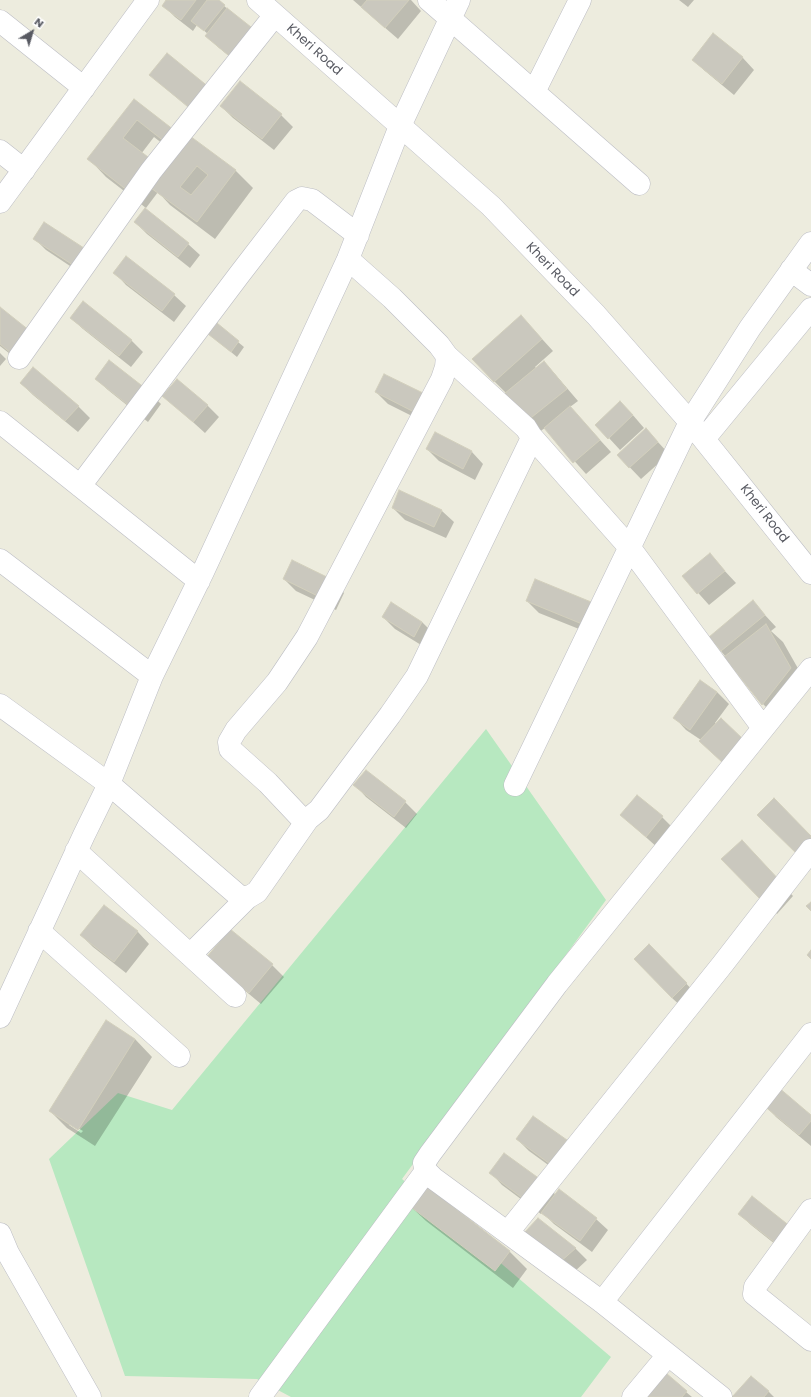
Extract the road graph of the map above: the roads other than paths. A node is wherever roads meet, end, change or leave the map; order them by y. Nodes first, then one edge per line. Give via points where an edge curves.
1 (148, 0) edge
2 (258, 0) edge
3 (429, 0) edge
4 (580, 0) edge
5 (455, 10) edge
6 (275, 15) junction
7 (0, 21) edge
8 (84, 88) junction
9 (534, 92) junction
10 (400, 126) junction
11 (0, 151) edge
12 (24, 170) junction
13 (639, 184) dead end
14 (0, 202) edge
15 (358, 234) junction
16 (811, 243) edge
17 (348, 259) junction
18 (791, 270) junction
19 (811, 285) edge
20 (811, 309) edge
21 (447, 356) junction
22 (19, 358) dead end
23 (0, 422) edge
24 (690, 422) junction
25 (531, 436) junction
26 (704, 439) junction
27 (80, 486) junction
28 (630, 548) junction
29 (0, 560) edge
30 (811, 573) edge
31 (199, 581) junction
32 (811, 669) edge
33 (152, 676) junction
34 (0, 705) edge
35 (763, 728) junction
36 (109, 784) junction
37 (515, 784) dead end
38 (308, 819) junction
39 (811, 850) edge
40 (76, 852) junction
41 (247, 898) junction
42 (40, 931) junction
43 (190, 955) junction
44 (235, 996) dead end
45 (0, 1017) edge
46 (811, 1034) edge
47 (179, 1056) dead end
48 (426, 1171) junction
49 (808, 1219) edge
50 (508, 1232) junction
51 (3, 1250) edge
52 (602, 1302) junction
53 (811, 1340) edge
54 (668, 1355) junction
55 (90, 1397) edge
56 (260, 1397) edge
57 (633, 1397) edge
58 (721, 1397) edge

1 - 8 street
2 - 6 street, Kheri Road
3 - 5 street
4 - 9 street
5 - 9 street
5 - 10 street
6 - 10 street, Kheri Road
6 - 22 street via 151,171
7 - 8 street
8 - 12 street
9 - 13 street
10 - 15 street
10 - 24 street, Kheri Road via 491,206 596,315
11 - 12 street
12 - 14 street
15 - 17 street
15 - 27 street via 312,200 302,198 296,202
16 - 18 street
17 - 21 street via 392,298
17 - 31 street
18 - 19 street
18 - 24 street via 750,328
20 - 26 street
21 - 25 street via 526,428
21 - 38 street via 442,379 307,636 277,682 236,730 229,742 230,749 268,783 302,819
23 - 27 street
24 - 26 street, Kheri Road
24 - 28 street
25 - 28 street
25 - 38 street via 417,676 319,810
26 - 30 street, Kheri Road
27 - 31 street
28 - 35 street
28 - 37 street
29 - 33 street
31 - 33 street
32 - 35 street
33 - 36 street
34 - 36 street
35 - 48 street via 557,984 430,1154 424,1163
36 - 40 street
36 - 41 street via 239,896
38 - 41 street via 257,892
39 - 50 street
40 - 42 street
40 - 43 street
41 - 43 street
42 - 45 street
42 - 47 street
43 - 44 street
46 - 52 street
48 - 50 street
48 - 56 street
49 - 53 street via 755,1287 754,1294
50 - 52 street
51 - 55 street
52 - 54 street
54 - 57 street
54 - 58 street

